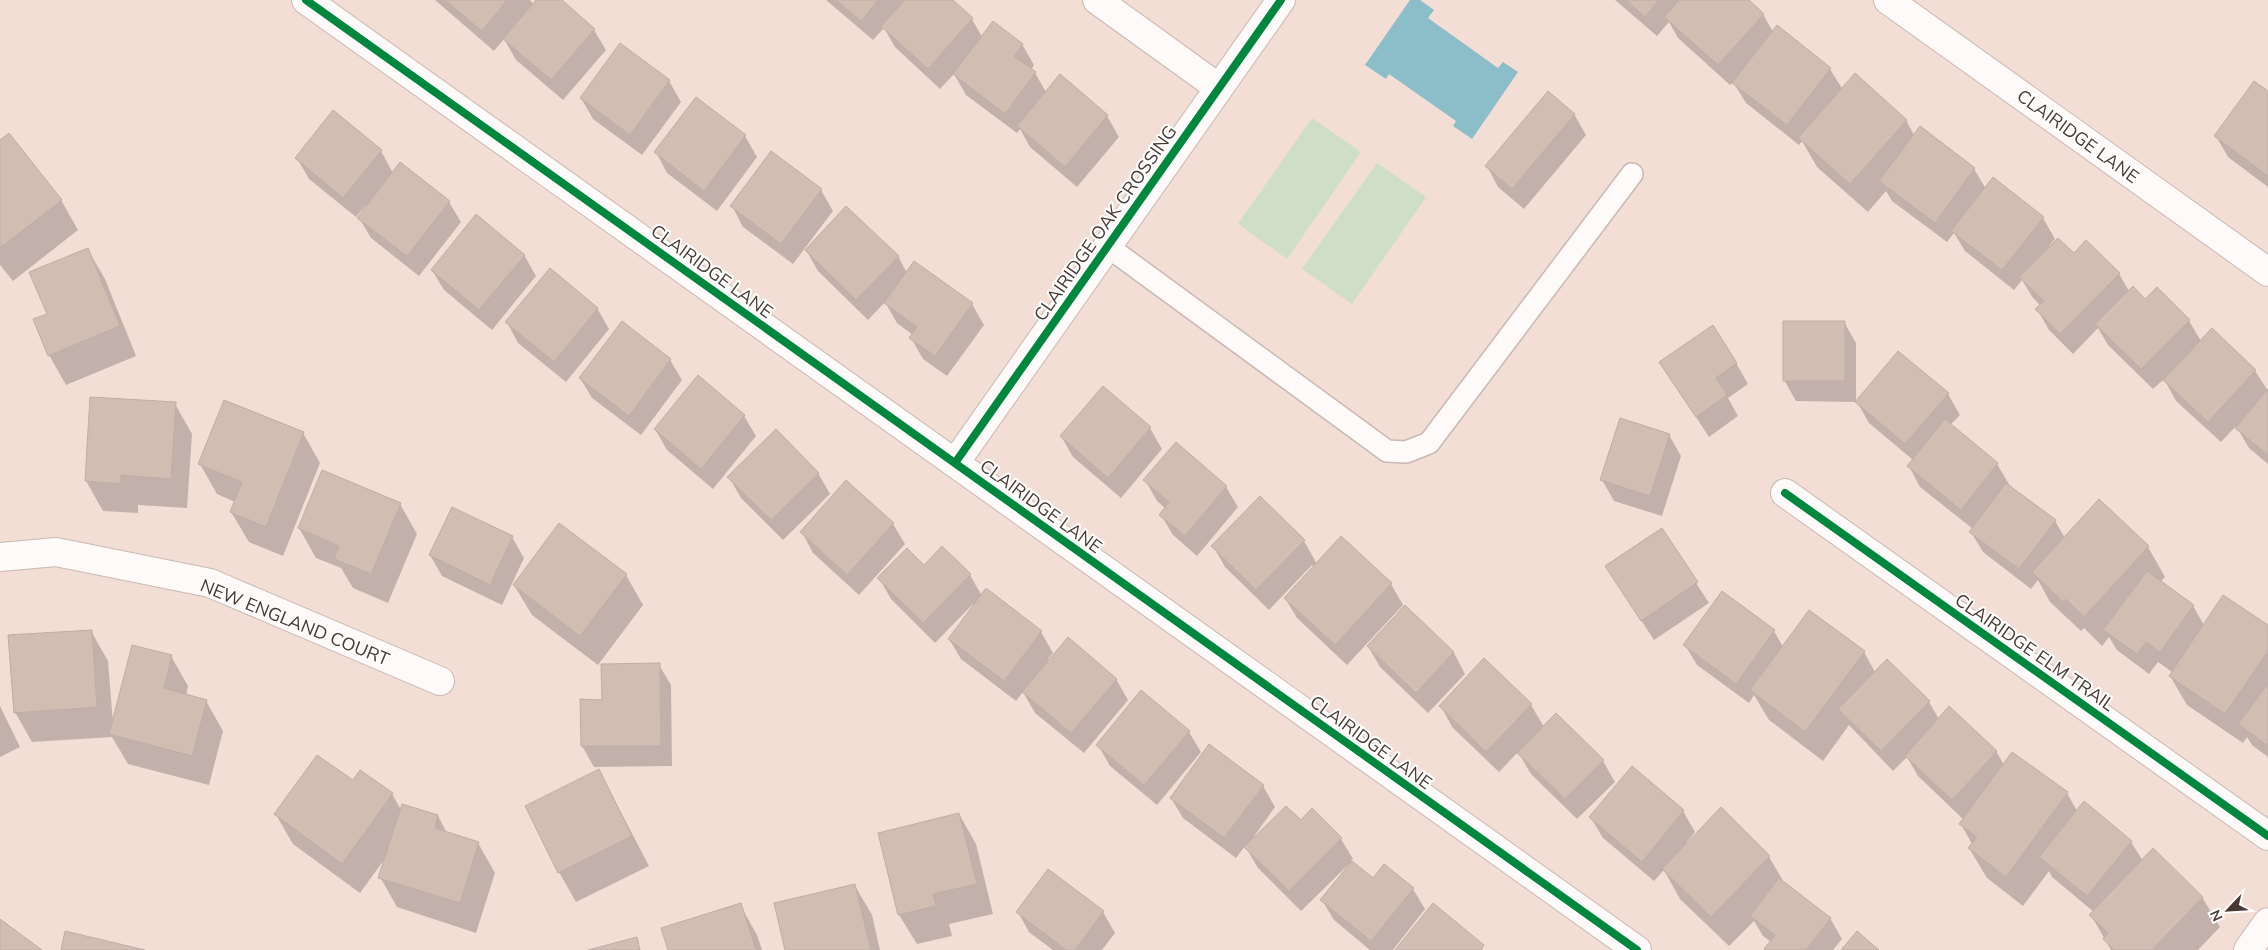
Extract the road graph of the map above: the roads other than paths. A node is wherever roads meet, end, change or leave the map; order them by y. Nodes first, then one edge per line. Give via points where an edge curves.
1 (306, 0) edge
2 (1097, 0) edge
3 (1281, 0) edge
4 (1888, 0) edge
5 (1219, 88) junction
6 (1632, 174) dead end
7 (1107, 246) junction
8 (2268, 272) edge
9 (955, 463) junction
10 (1785, 492) dead end
11 (0, 557) edge
12 (440, 682) dead end
13 (2268, 836) edge
14 (2268, 922) edge
15 (1637, 950) edge
16 (2248, 950) edge

1 - 9 street, CLAIRIDGE LANE
2 - 5 street
3 - 5 street, CLAIRIDGE OAK CROSSING
4 - 8 street, CLAIRIDGE LANE
5 - 7 street, CLAIRIDGE OAK CROSSING
6 - 7 lane via 1429,443 1406,452 1387,451
7 - 9 street, CLAIRIDGE OAK CROSSING
9 - 15 street, CLAIRIDGE LANE
10 - 13 street, CLAIRIDGE ELM TRAIL
11 - 12 street, NEW ENGLAND COURT via 56,552 210,583
14 - 16 street

